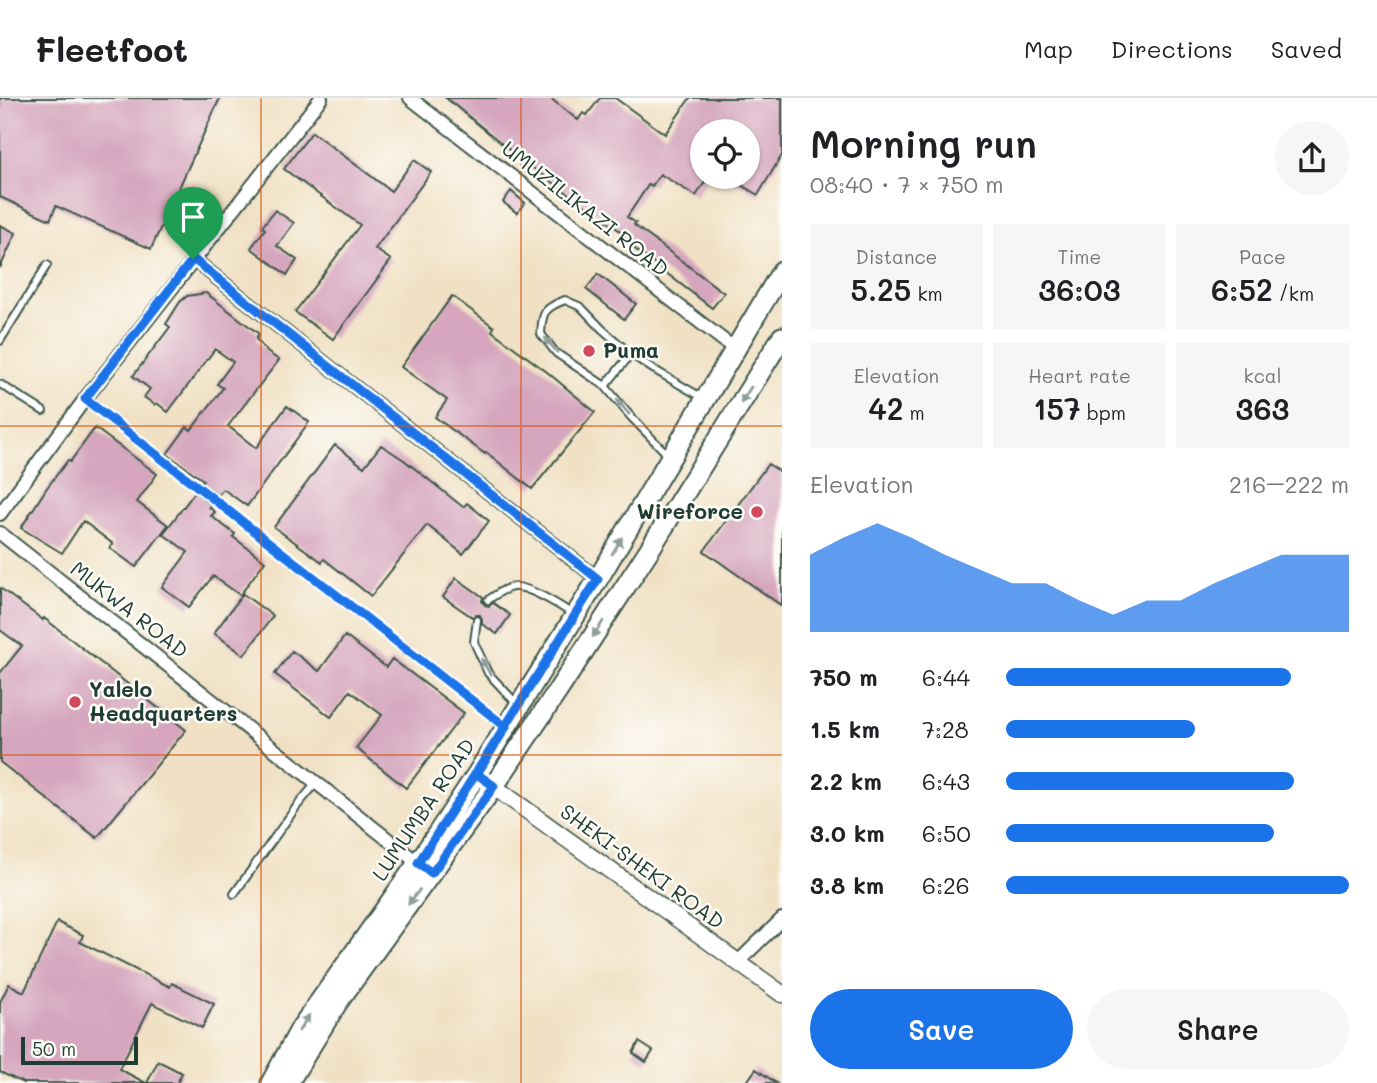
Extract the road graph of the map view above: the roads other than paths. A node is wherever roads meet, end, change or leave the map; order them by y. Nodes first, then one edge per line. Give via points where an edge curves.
1 (321, 98) edge
2 (410, 98) edge
3 (193, 259) junction
4 (47, 265) dead end
5 (782, 271) edge
6 (782, 337) edge
7 (0, 341) edge
8 (736, 350) junction
9 (631, 354) junction
10 (0, 384) edge
11 (605, 386) junction
12 (85, 399) junction
13 (705, 400) junction
14 (43, 411) dead end
15 (670, 457) junction
16 (0, 514) edge
17 (0, 533) edge
18 (598, 579) junction
19 (488, 600) dead end
20 (575, 615) junction
21 (477, 620) dead end
22 (518, 705) junction
23 (506, 727) junction
24 (477, 774) junction
25 (317, 782) junction
26 (494, 786) junction
27 (425, 868) junction
28 (234, 894) dead end
29 (782, 919) edge
30 (737, 962) junction
31 (782, 994) edge
32 (271, 1083) edge
33 (288, 1083) edge

1 - 3 street
2 - 8 street, UMUZILIKAZI ROAD
3 - 12 street
3 - 18 street
4 - 7 lane
5 - 8 main road, LUMUMBA ROAD
6 -> 26 main road, LUMUMBA ROAD
8 - 13 main road, LUMUMBA ROAD
9 - 11 lane
11 -> 9 lane via 556,353 541,334 542,316 550,306 565,300 581,307
9 - 13 lane
10 - 14 lane
15 -> 11 lane
12 - 16 street
12 - 23 lane
13 - 15 main road, LUMUMBA ROAD
18 -> 15 main road, LUMUMBA ROAD
17 - 25 street, MUKWA ROAD
18 - 20 main road, LUMUMBA ROAD
19 - 20 lane via 515,586
20 - 22 main road, LUMUMBA ROAD
22 -> 21 lane via 488,673 474,642
22 - 23 main road, LUMUMBA ROAD
23 - 24 main road, LUMUMBA ROAD
24 - 26 street, SHEKI-SHEKI ROAD
24 - 27 main road, LUMUMBA ROAD
25 - 27 street, MUKWA ROAD
25 - 28 lane
26 - 27 main road, LUMUMBA ROAD
26 - 30 street, SHEKI-SHEKI ROAD
32 -> 27 main road, LUMUMBA ROAD via 301,1028
27 -> 33 main road, LUMUMBA ROAD
29 - 30 street
30 - 31 street, SHEKI-SHEKI ROAD

